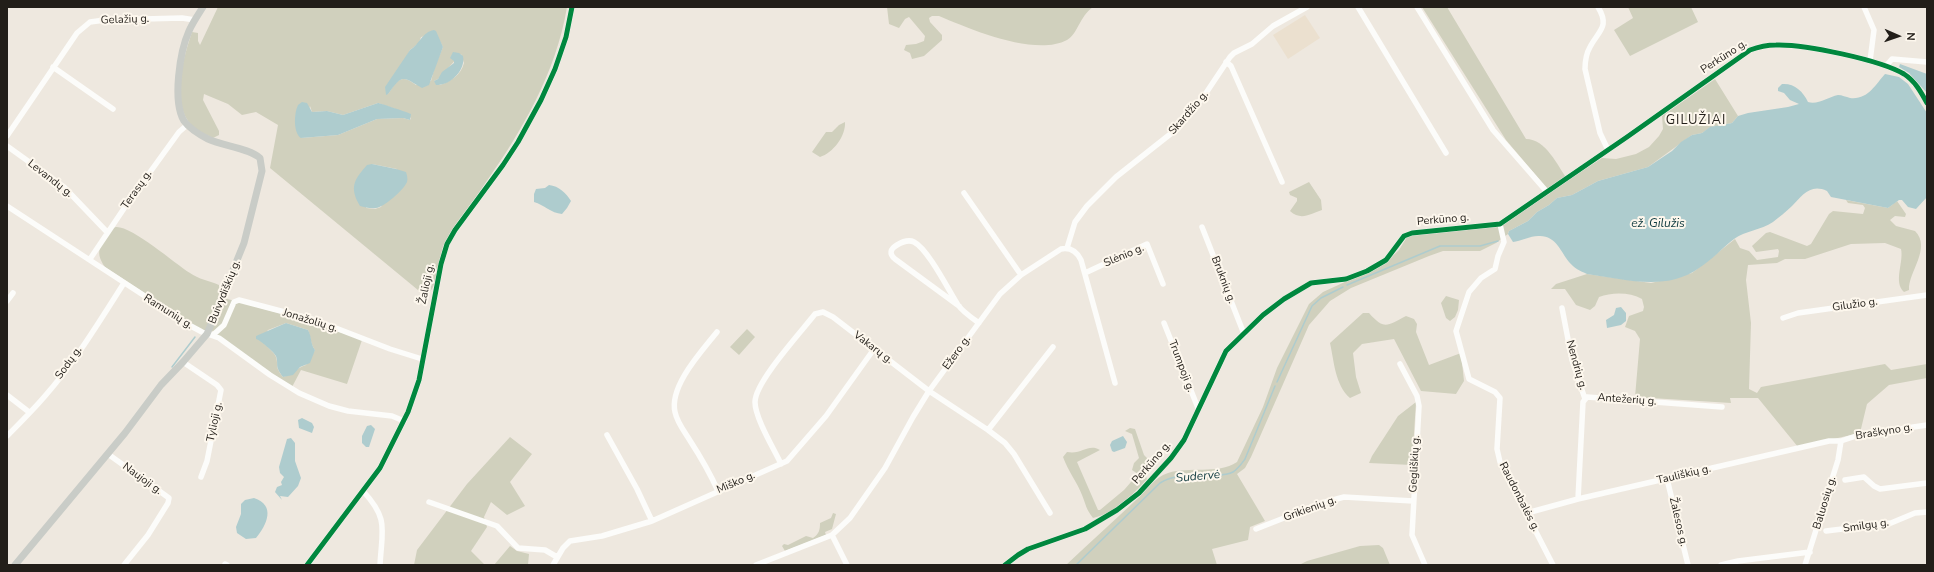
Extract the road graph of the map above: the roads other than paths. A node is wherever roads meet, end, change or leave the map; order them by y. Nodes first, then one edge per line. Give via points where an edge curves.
1 (203, 7) edge
2 (572, 7) edge
3 (1307, 7) edge
4 (1358, 7) edge
5 (1417, 7) edge
6 (1598, 7) edge
7 (1864, 7) edge
8 (195, 20) junction
9 (1870, 61) junction
10 (1226, 62) junction
11 (1927, 62) edge
12 (1886, 66) junction
13 (53, 67) junction
14 (1927, 103) edge
15 (113, 109) dead end
16 (187, 125) junction
17 (7, 136) edge
18 (7, 146) edge
19 (1608, 150) junction
20 (1446, 153) dead end
21 (1282, 182) dead end
22 (1547, 192) junction
23 (964, 193) dead end
24 (7, 206) edge
25 (1500, 224) junction
26 (1202, 227) dead end
27 (108, 232) junction
28 (1067, 248) junction
29 (90, 259) junction
30 (1085, 273) junction
31 (1021, 275) junction
32 (124, 283) junction
33 (1163, 284) dead end
34 (13, 293) dead end
35 (1927, 295) edge
36 (7, 301) edge
37 (959, 306) junction
38 (1562, 308) dead end
39 (1783, 318) dead end
40 (979, 323) junction
41 (1164, 323) dead end
42 (717, 332) dead end
43 (210, 334) junction
44 (1244, 334) junction
45 (1053, 347) dead end
46 (874, 348) junction
47 (422, 359) junction
48 (183, 362) junction
49 (1400, 364) dead end
50 (1115, 383) dead end
51 (929, 391) junction
52 (7, 395) edge
53 (1585, 399) junction
54 (1722, 407) dead end
55 (1198, 408) junction
56 (29, 412) junction
57 (404, 421) junction
58 (1927, 425) edge
59 (988, 430) junction
60 (607, 435) dead end
61 (7, 436) edge
62 (1841, 441) junction
63 (108, 454) junction
64 (782, 464) junction
65 (201, 477) dead end
66 (1667, 479) junction
67 (1845, 480) dead end
68 (1927, 483) edge
69 (363, 490) junction
70 (718, 491) junction
71 (1578, 499) junction
72 (1413, 501) junction
73 (429, 502) dead end
74 (1050, 512) dead end
75 (1527, 512) junction
76 (1927, 512) edge
77 (652, 521) junction
78 (1256, 529) dead end
79 (1826, 531) dead end
80 (832, 535) junction
81 (1810, 552) junction
82 (557, 557) junction
83 (15, 565) edge
84 (124, 565) edge
85 (307, 565) edge
86 (380, 565) edge
87 (553, 565) edge
88 (756, 565) edge
89 (846, 565) edge
90 (1005, 565) edge
91 (1425, 565) edge
92 (1554, 565) edge
93 (1688, 565) edge
94 (1721, 565) edge
95 (1805, 565) edge

1 - 8 main road
2 - 47 street, Žalioji g. via 566,37 555,69 525,130 503,166 447,244 436,284
3 - 10 street, Skardžio g. via 1234,53
4 - 20 street
5 - 22 street via 1492,130
6 - 19 street via 1603,15 1603,27 1589,48 1585,69 1600,133
7 - 9 street via 1874,30
8 - 13 street, Gelažių g. via 181,18 92,21 77,33
8 - 16 main road via 186,38 180,70 179,105
9 - 12 street, Perkūno g.
9 - 19 street, Perkūno g. via 1788,45 1755,48 1734,60
10 - 21 street via 1231,66
10 - 28 street, Skardžio g. via 1211,87 1178,128 1116,177 1088,206 1075,222
11 - 12 street via 1892,59
12 - 14 street, Perkūno g. via 1911,79
13 - 15 street
13 - 17 street, Gelažių g.
16 - 27 street, Terasų g. via 179,132
16 - 43 main road, Buivydiškių g. via 216,142 257,155 262,166 244,243 225,287
18 - 27 street, Levandų g. via 64,187
19 - 22 street, Perkūno g.
22 - 25 street, Perkūno g.
23 - 31 street
24 - 29 street, Ramunių g.
25 - 44 street, Perkūno g. via 1404,236 1386,260 1346,279 1307,285 1262,315
25 - 75 street, Raudonbalės g. via 1504,242 1495,269 1481,278 1469,292 1456,331 1469,379 1496,392 1500,398 1498,455
26 - 44 street, Bruknių g.
27 - 29 street, Terasų g.
28 - 30 street via 1080,256
28 - 31 street, Ežero g.
29 - 32 street, Ramunių g.
30 - 33 street, Slėnio g. via 1147,244
30 - 50 street
31 - 40 street, Ežero g. via 1005,288
32 - 43 street, Ramunių g. via 189,325
32 - 56 street, Sodų g. via 63,372
34 - 36 street
35 - 39 street, Gilužio g. via 1798,313
37 - 37 street via 933,265 914,242 903,241 893,248 891,256
37 - 40 street
38 - 53 street, Nendrių g. via 1572,360
40 - 51 street, Ežero g.
41 - 55 street, Trumpoji g.
42 - 70 street via 688,370 676,394 674,407 680,424
43 - 47 street, Jonažolių g. via 224,325 234,302 240,300 315,320
43 - 48 main road, Buivydiškių g.
43 - 57 street, Ramunių g. via 299,394 348,411 392,416
44 - 55 street, Perkūno g. via 1223,356
45 - 59 street
46 - 51 street, Vakarų g.
46 - 64 street, Miško g. via 822,421 792,458
46 - 64 street, Vakarų g. via 829,314 820,312 811,319 770,371 760,387 755,402 764,431
47 - 57 street, Žalioji g. via 414,396
48 - 63 main road, Buivydiškių g. via 160,385
48 - 65 street, Tylioji g. via 221,390 207,461
49 - 72 street, Gegliškių g. via 1417,396 1419,406
51 - 59 street, Vakarų g.
51 - 80 street, Ežero g. via 875,484 850,518
52 - 56 street
53 - 54 street, Antežerių g. via 1590,397
53 - 71 street, Antežerių g. via 1582,409
55 - 90 street, Perkūno g. via 1175,454 1129,502 1085,529 1028,549
56 - 61 street, Sodų g.
57 - 69 street, Žalioji g. via 388,454
58 - 62 street, Braškyno g. via 1859,435
59 - 74 street, Vakarų g. via 1014,454
60 - 77 street
62 - 66 street, Tauliškių g. via 1829,441
62 - 81 street, Baluosių g. via 1838,460
63 - 83 main road, Buivydiškių g.
63 - 84 street, Naujoji g. via 169,500 148,534
64 - 70 street, Miško g.
66 - 71 street, Tauliškių g.
66 - 93 street, Žalesos g.
67 - 68 street via 1864,477 1874,486 1884,489
69 - 85 street, Žalioji g.
69 - 86 street via 378,508 382,518
70 - 77 street, Miško g.
71 - 75 street, Tauliškių g.
72 - 78 street, Grikienių g. via 1344,497
72 - 91 street, Gegliškių g. via 1412,535
73 - 82 street via 497,526 518,548 544,550
75 - 92 street, Raudonbalės g.
76 - 79 street, Smilgų g. via 1915,513 1891,523
77 - 82 street, Miško g. via 609,534 570,541
80 - 88 street, Ežero g.
80 - 89 street
81 - 94 street
81 - 95 street, Baluosių g.
82 - 87 street, Miško g.

